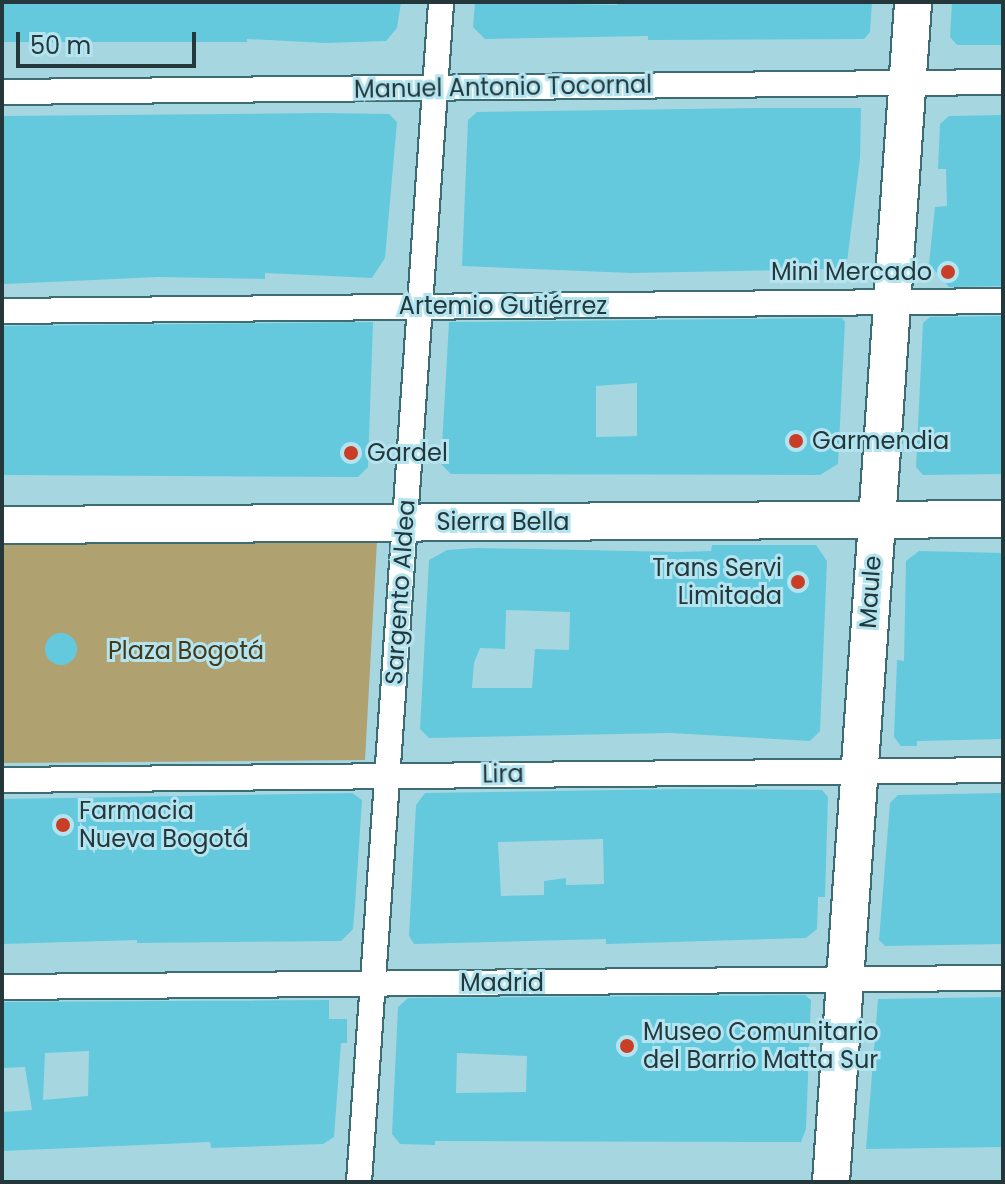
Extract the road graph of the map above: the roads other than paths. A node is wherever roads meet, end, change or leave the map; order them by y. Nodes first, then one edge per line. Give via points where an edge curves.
1 (441, 2) edge
2 (913, 2) edge
3 (1003, 82) edge
4 (907, 83) junction
5 (435, 87) junction
6 (2, 92) edge
7 (1003, 301) edge
8 (890, 303) junction
9 (420, 307) junction
10 (2, 311) edge
11 (1003, 519) edge
12 (875, 520) junction
13 (405, 523) junction
14 (2, 525) edge
15 (1003, 770) edge
16 (858, 771) junction
17 (387, 775) junction
18 (2, 780) edge
19 (1003, 978) edge
20 (844, 980) junction
21 (373, 984) junction
22 (2, 987) edge
23 (359, 1182) edge
24 (831, 1182) edge

1 - 5 street, Sargento Aldea
2 - 4 street, Maule
3 - 4 street, Manuel Antonio Tocornal
4 - 5 street, Manuel Antonio Tocornal
4 - 8 street, Maule
5 - 6 street, Manuel Antonio Tocornal
5 - 9 street, Sargento Aldea
7 - 8 street, Artemio Gutiérrez
8 - 9 street, Artemio Gutiérrez
8 - 12 street, Maule
9 - 10 street, Artemio Gutiérrez
9 - 13 street, Sargento Aldea
11 - 12 street, Sierra Bella
12 - 13 street, Sierra Bella
12 - 16 street, Maule
13 - 14 street, Sierra Bella
13 - 17 street, Sargento Aldea
15 - 16 street, Lira
16 - 17 street, Lira
16 - 20 street, Maule
17 - 18 street, Lira
17 - 21 street, Sargento Aldea
19 - 20 street, Madrid
20 - 21 street, Madrid
20 - 24 street, Maule
21 - 22 street, Madrid
21 - 23 street, Sargento Aldea

